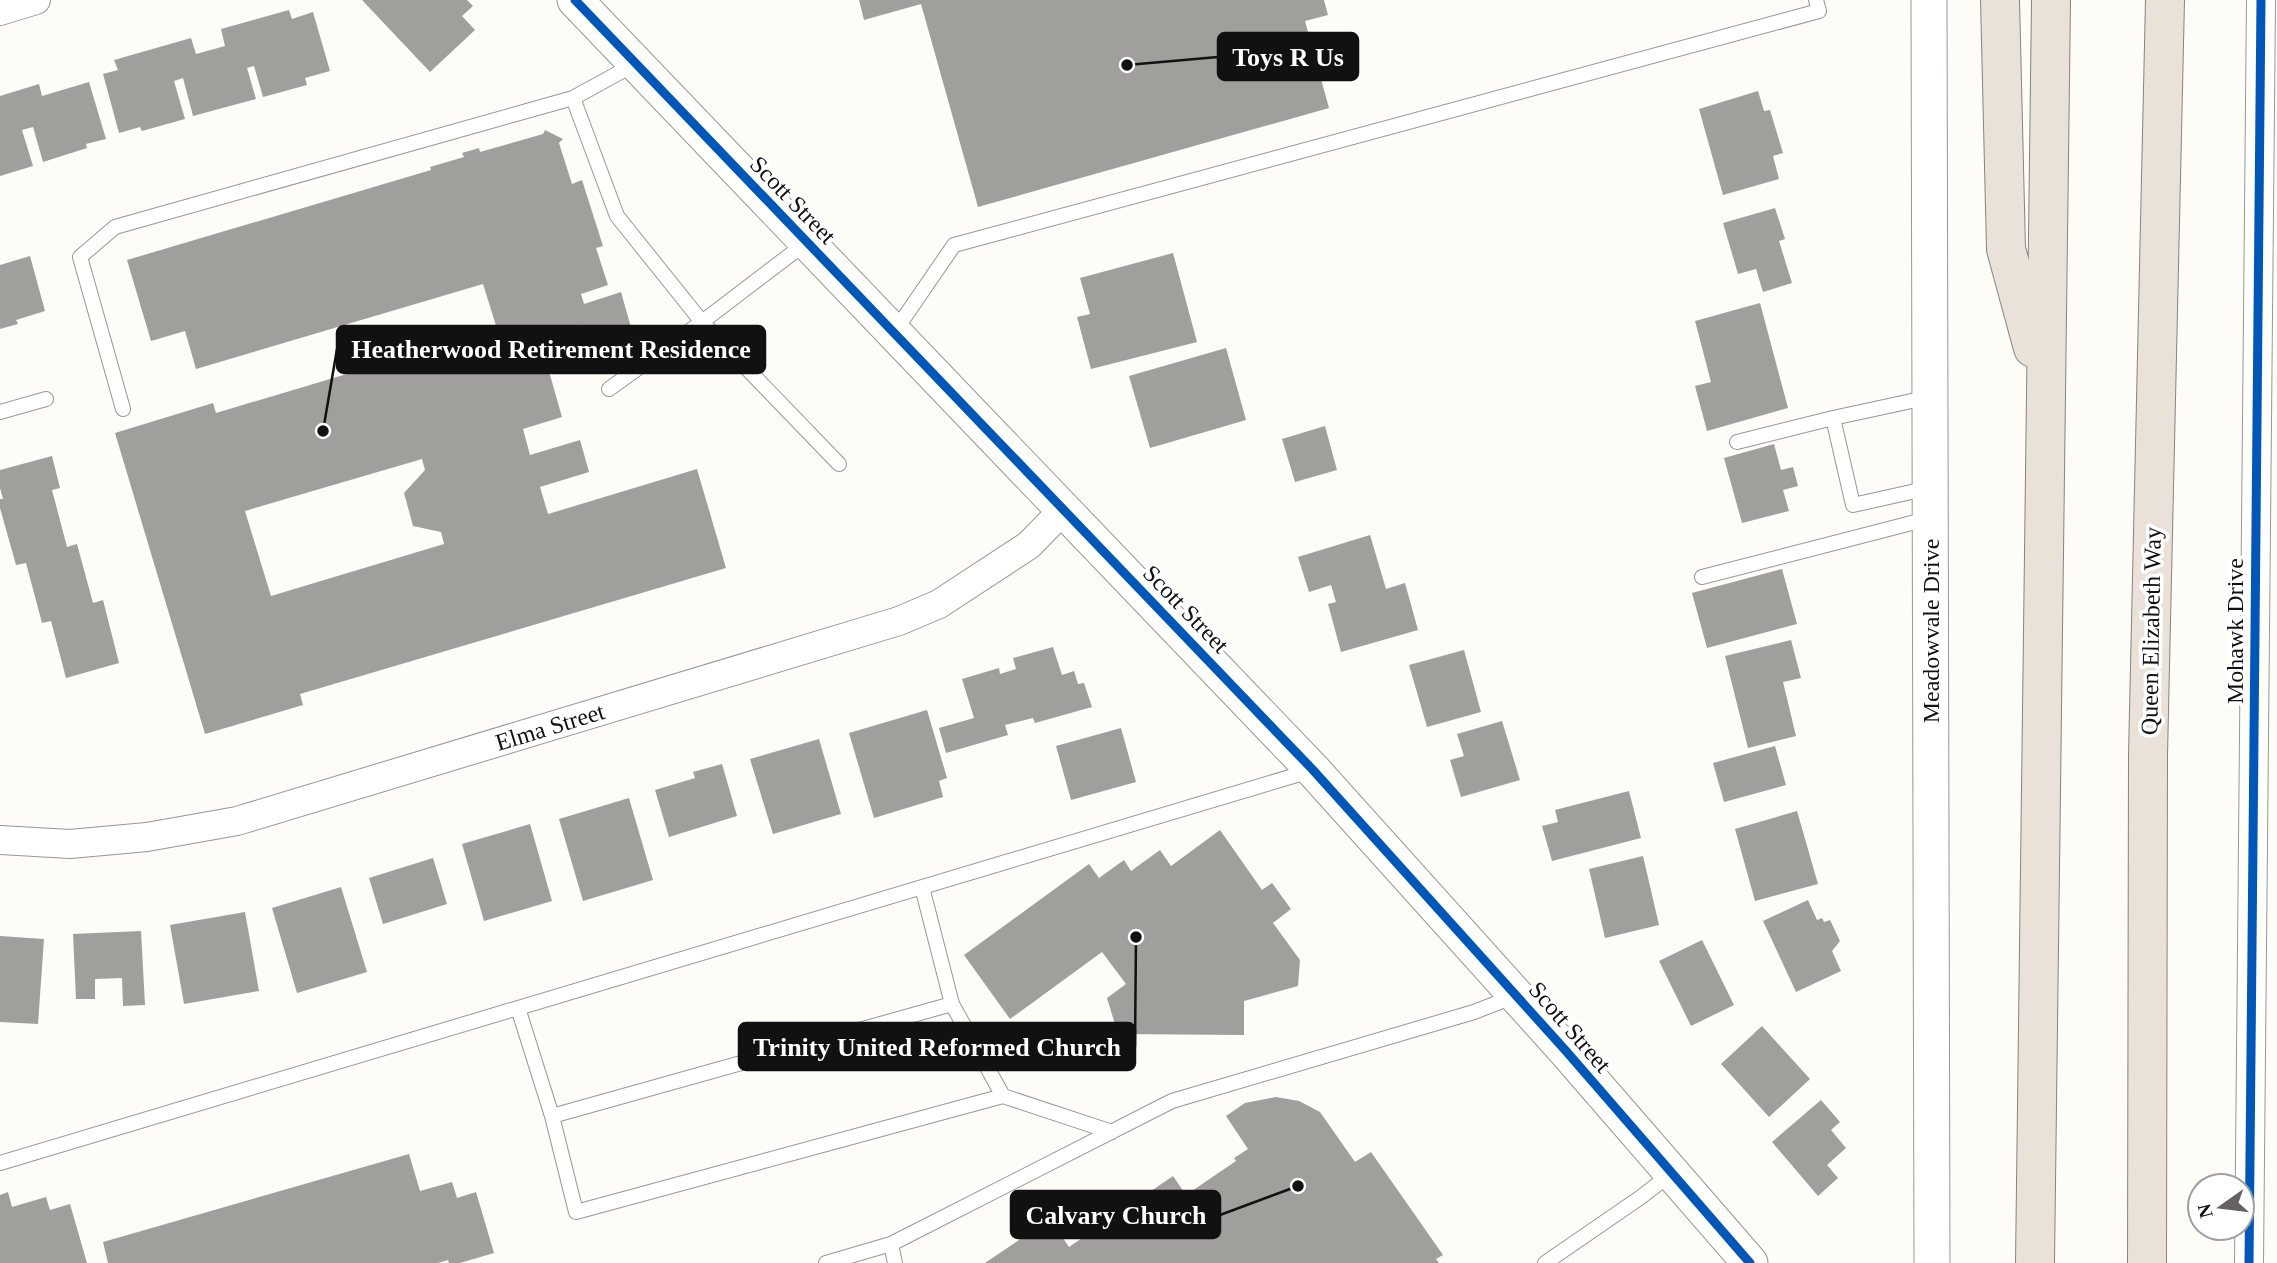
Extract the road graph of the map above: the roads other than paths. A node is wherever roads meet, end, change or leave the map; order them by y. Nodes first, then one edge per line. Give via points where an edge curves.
1 (36, 0) edge
2 (575, 0) edge
3 (1816, 0) edge
4 (1929, 0) edge
5 (2000, 0) edge
6 (2051, 0) edge
7 (2165, 0) edge
8 (2261, 0) edge
9 (0, 11) edge
10 (636, 64) junction
11 (573, 98) junction
12 (807, 242) junction
13 (702, 322) junction
14 (894, 332) junction
15 (609, 388) dead end
16 (2045, 392) junction
17 (1930, 397) junction
18 (46, 399) dead end
19 (123, 409) dead end
20 (0, 412) edge
21 (1833, 418) junction
22 (1737, 442) dead end
23 (839, 464) dead end
24 (2266, 473) edge
25 (1931, 503) junction
26 (1064, 509) junction
27 (1702, 577) dead end
28 (1313, 770) junction
29 (0, 840) edge
30 (922, 887) junction
31 (1516, 995) junction
32 (952, 1004) junction
33 (518, 1008) junction
34 (1003, 1096) junction
35 (552, 1116) junction
36 (1112, 1132) junction
37 (0, 1163) edge
38 (1672, 1173) junction
39 (891, 1244) junction
40 (1748, 1262) edge
41 (826, 1263) edge
42 (895, 1263) edge
43 (1545, 1263) edge
44 (1932, 1263) edge
45 (2035, 1263) edge
46 (2147, 1263) edge
47 (2249, 1263) edge

1 - 9 street
2 - 10 street, Scott Street
3 - 14 lane via 1819,10 954,245
4 - 17 street, Meadowvale Drive
5 - 16 highway via 2006,249
6 - 16 highway
7 - 46 highway, Queen Elizabeth Way via 2148,755
8 - 24 street, Mohawk Drive
10 - 11 lane
10 - 12 street, Scott Street
11 - 13 lane via 617,216
11 - 19 lane via 115,227 80,257
12 - 13 lane
12 - 14 street, Scott Street
13 - 15 lane
13 - 23 lane
14 - 26 street, Scott Street
16 - 45 highway
17 - 21 lane
17 - 25 street, Meadowvale Drive
18 - 20 lane
21 - 22 lane
21 - 25 lane via 1853,505
24 - 47 street, Mohawk Drive
25 - 27 lane
25 - 44 street, Meadowvale Drive
26 - 28 street, Scott Street
26 - 29 street, Elma Street via 1029,545 939,604 886,625 237,821 148,838 70,844
28 - 30 lane
28 - 31 street, Scott Street
30 - 32 lane
30 - 33 lane
31 - 36 lane via 1474,1012 1172,1101
31 - 38 street, Scott Street
32 - 34 lane
32 - 35 lane
33 - 35 lane
33 - 37 lane
34 - 35 lane via 576,1212
34 - 36 lane
36 - 39 lane
38 - 40 street, Scott Street
38 - 43 lane
39 - 41 lane
39 - 42 lane

